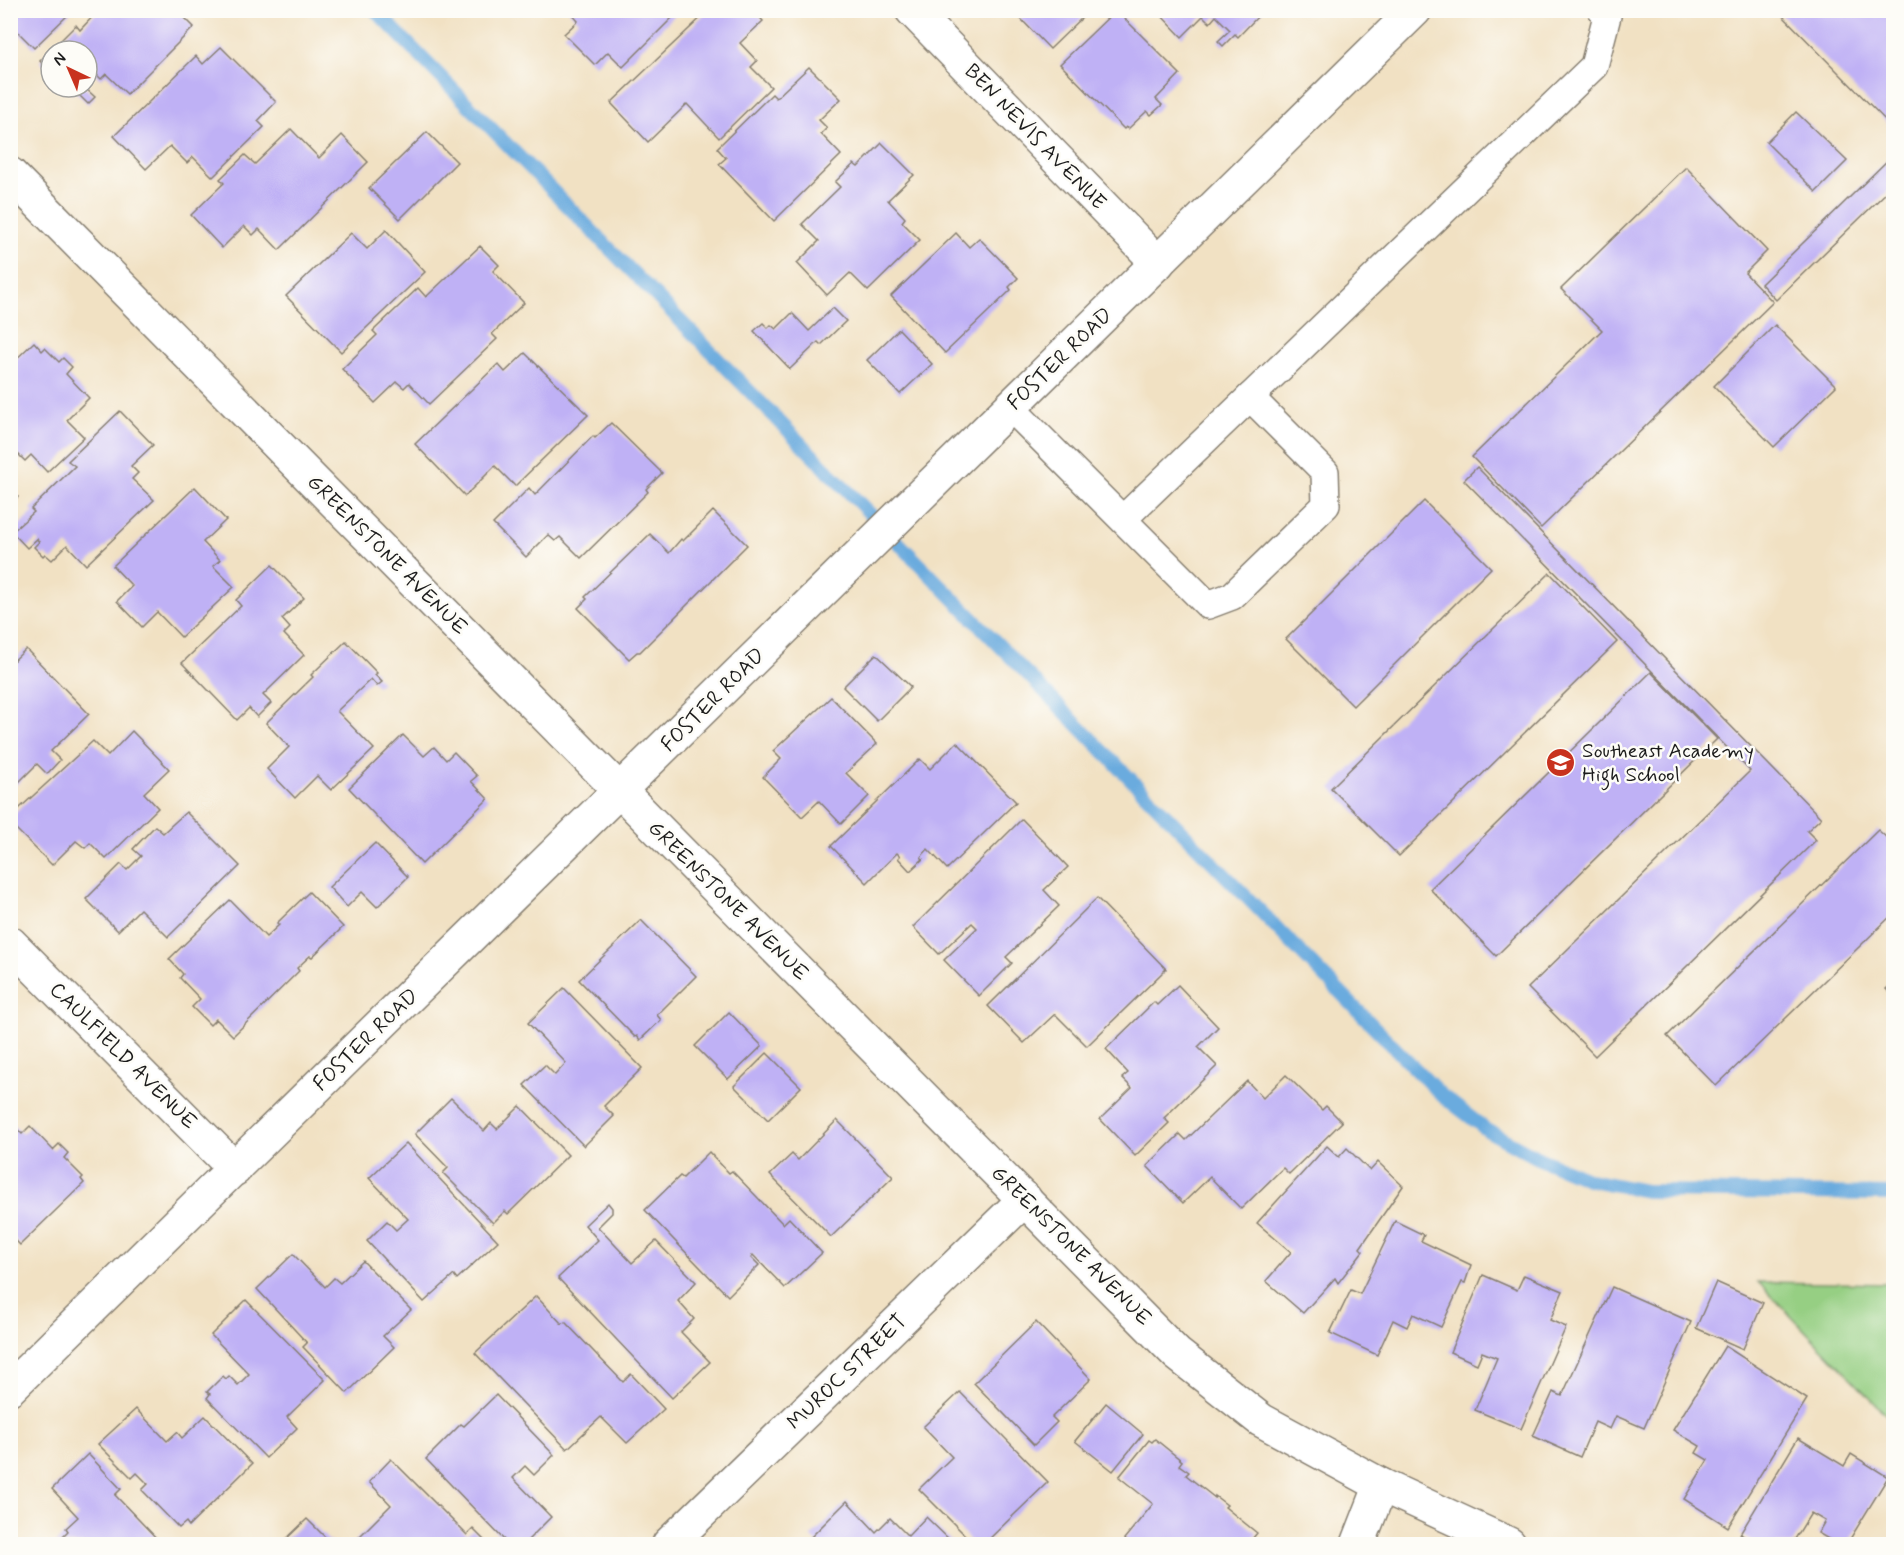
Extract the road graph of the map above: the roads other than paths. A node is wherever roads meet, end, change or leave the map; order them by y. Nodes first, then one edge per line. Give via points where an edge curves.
1 (912, 10) edge
2 (1416, 10) edge
3 (1602, 10) edge
4 (10, 174) edge
5 (1158, 263) junction
6 (1250, 397) junction
7 (1011, 408) junction
8 (1124, 519) junction
9 (620, 792) junction
10 (10, 943) edge
11 (235, 1169) junction
12 (1025, 1199) junction
13 (10, 1389) edge
14 (1381, 1485) junction
15 (669, 1545) edge
16 (1358, 1545) edge
17 (1509, 1545) edge

1 - 5 street, BEN NEVIS AVENUE
2 - 5 street, FOSTER ROAD
3 - 6 lane via 1607,16 1594,66
4 - 9 street, GREENSTONE AVENUE
5 - 7 street, FOSTER ROAD
6 - 8 lane
6 - 8 lane via 1325,472 1326,506 1232,596 1208,605
7 - 8 lane
7 - 9 street, FOSTER ROAD
9 - 11 street, FOSTER ROAD
9 - 12 street, GREENSTONE AVENUE
10 - 11 street, CAULFIELD AVENUE
11 - 13 street, FOSTER ROAD
12 - 14 street, GREENSTONE AVENUE via 1177,1354 1261,1420
12 - 15 street, MUROC STREET
14 - 16 street
14 - 17 street, GREENSTONE AVENUE

